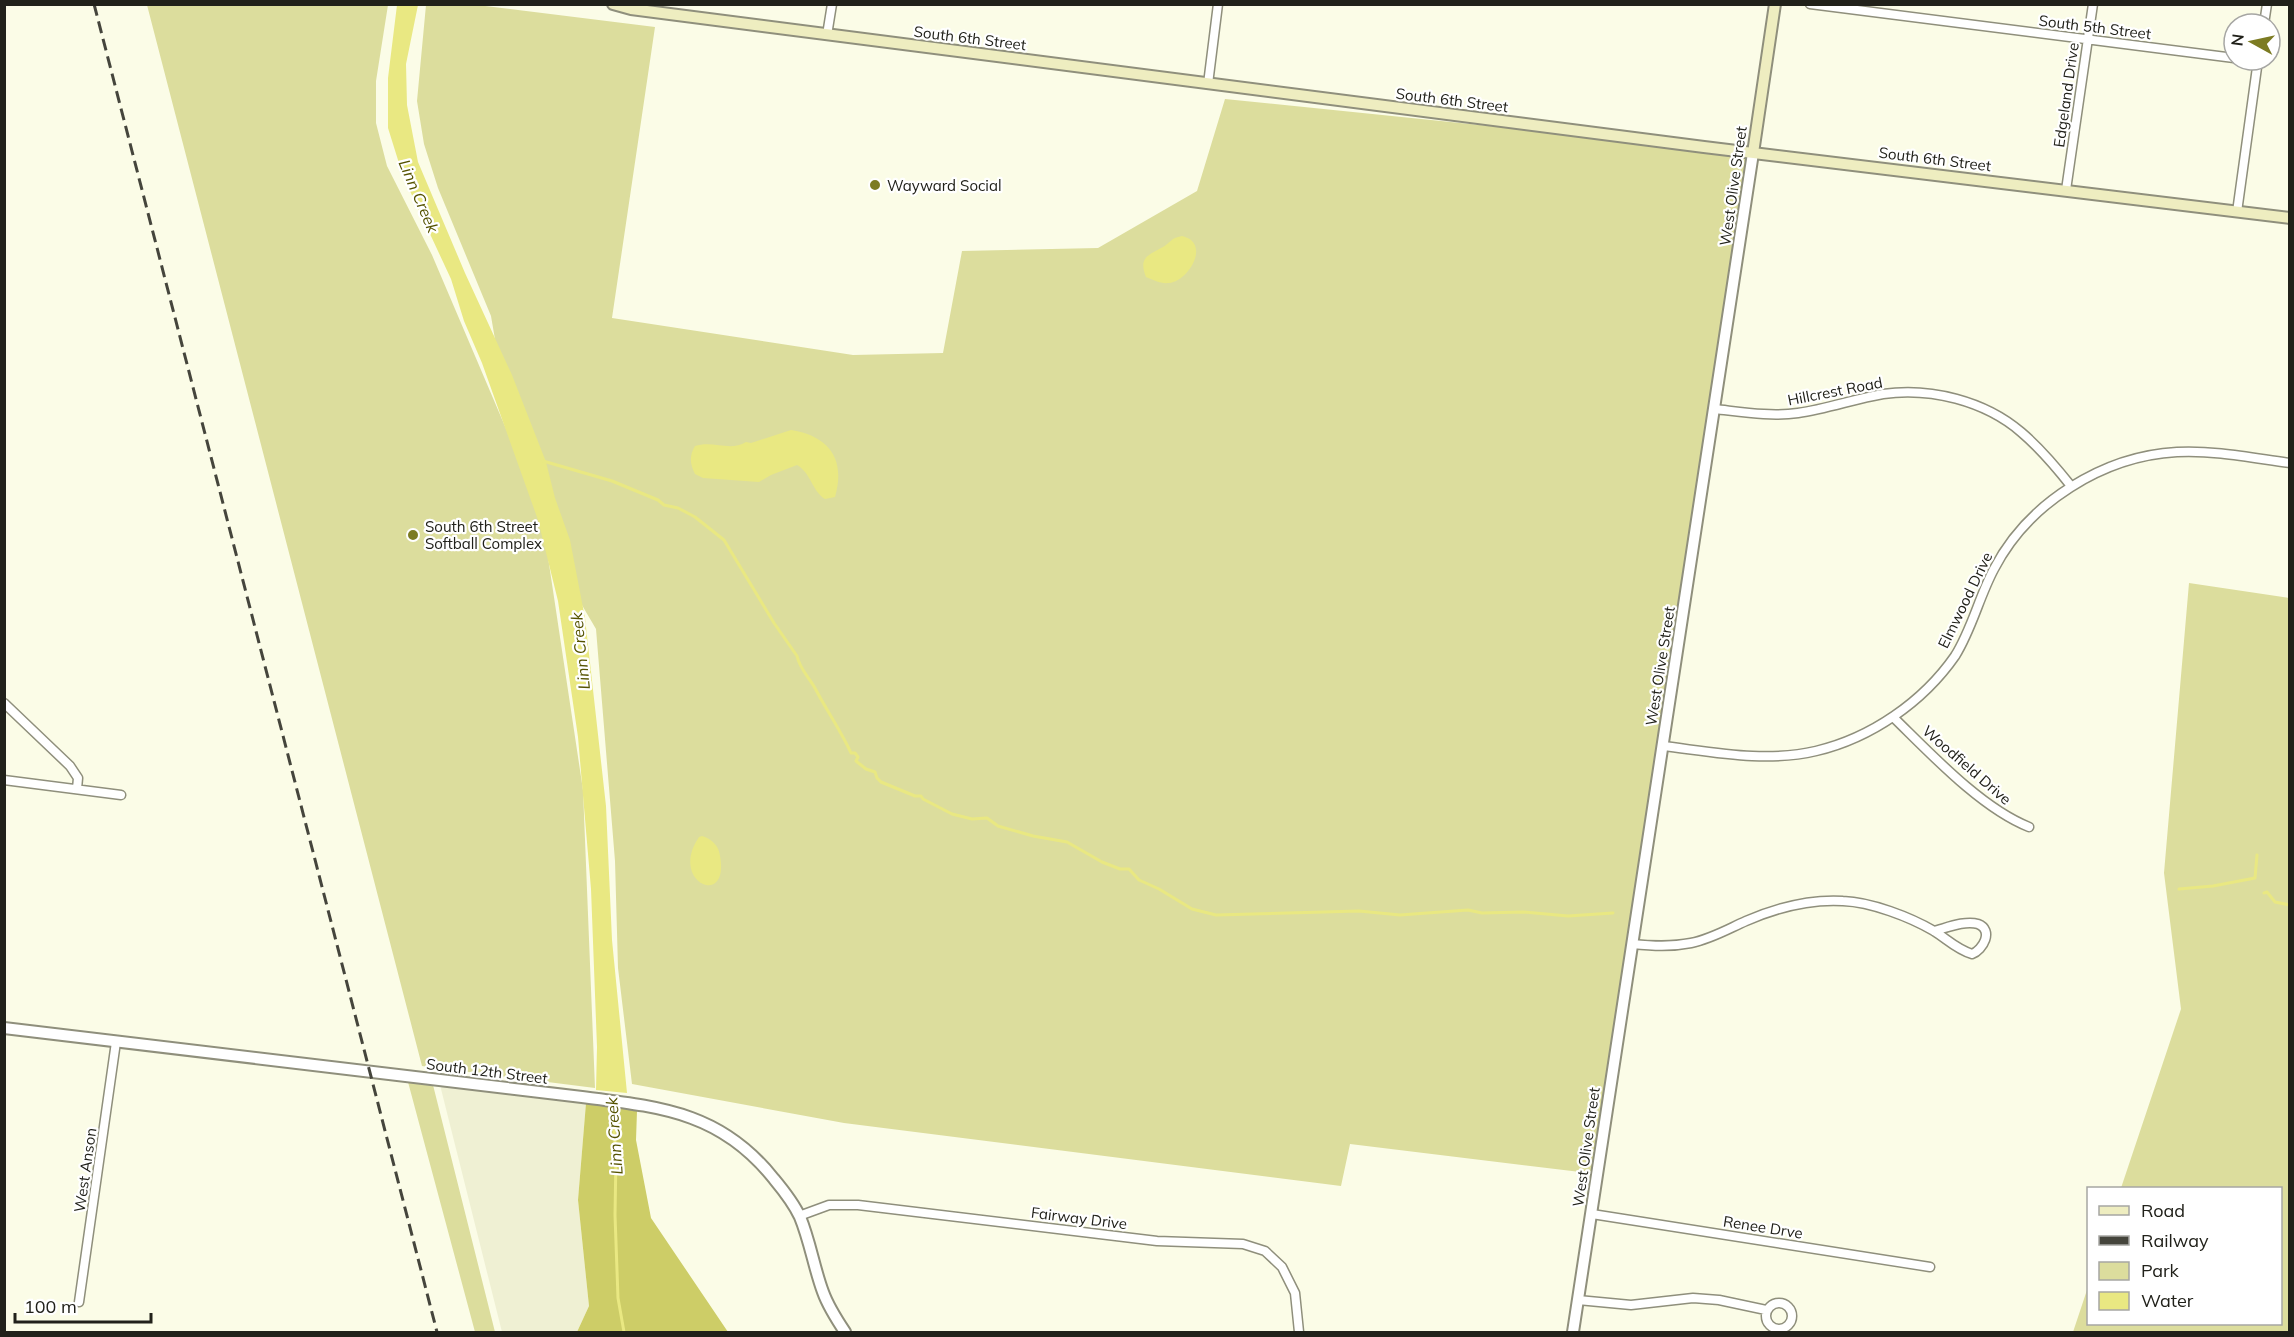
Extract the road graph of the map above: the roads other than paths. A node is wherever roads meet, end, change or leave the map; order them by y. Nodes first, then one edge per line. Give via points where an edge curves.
1 (613, 4) edge
2 (832, 4) edge
3 (1218, 4) edge
4 (1775, 4) edge
5 (1810, 4) edge
6 (2093, 4) edge
7 (827, 35) junction
8 (2088, 39) junction
9 (2222, 56) edge
10 (2254, 72) edge
11 (1208, 84) junction
12 (1753, 153) junction
13 (2066, 190) junction
14 (2237, 212) junction
15 (2289, 218) edge
16 (1715, 409) junction
17 (2289, 463) edge
18 (2071, 486) junction
19 (4, 703) edge
20 (1893, 717) junction
21 (1663, 746) junction
22 (4, 780) edge
23 (76, 789) junction
24 (121, 795) dead end
25 (2028, 827) dead end
26 (1934, 931) junction
27 (1632, 944) junction
28 (4, 1028) edge
29 (116, 1042) junction
30 (1592, 1215) junction
31 (800, 1216) junction
32 (1930, 1267) dead end
33 (1578, 1300) junction
34 (79, 1302) dead end
35 (1766, 1310) dead end
36 (845, 1332) edge
37 (1299, 1332) edge
38 (1573, 1332) edge

1 - 7 main road, South 6th Street
2 - 7 street
3 - 11 street
4 - 12 main road, West Olive Street
5 - 8 street, South 5th Street
6 - 8 street, Edgeland Drive
7 - 11 main road, South 6th Street
8 - 9 street, South 5th Street
8 - 13 street, Edgeland Drive
10 - 14 street
11 - 12 main road, South 6th Street
12 - 13 main road, South 6th Street
12 - 16 street, West Olive Street
13 - 14 main road, South 6th Street
14 - 15 main road, South 6th Street
16 - 18 street, Hillcrest Road via 1780,415 1884,394 1944,396 2003,418 2042,450
16 - 21 street, West Olive Street
17 - 18 street, Elmwood Drive via 2176,452 2125,462
18 - 20 street, Elmwood Drive via 2009,543 1955,655 1921,696
19 - 23 street via 70,766 78,778
20 - 21 street, Elmwood Drive via 1817,751 1792,755 1754,757
20 - 25 street, Woodfield Drive via 1952,774 2010,820
21 - 27 street, West Olive Street
22 - 23 street
23 - 24 street
26 - 26 street via 1976,923 1986,933 1985,942 1972,954 1951,945
26 - 27 street via 1869,904 1843,901 1773,910 1693,943 1668,947
27 - 30 street, West Olive Street
28 - 29 street, South 12th Street
29 - 31 street, South 12th Street via 675,1111 701,1120 738,1143 768,1171
29 - 34 street, West Anson
30 - 32 street, Renee Drve
30 - 33 street, West Olive Street
31 - 36 street, South 12th Street via 823,1293
31 - 37 street, Fairway Drive via 829,1205 858,1205 1158,1240 1243,1244 1265,1251 1282,1267 1295,1293
33 - 35 street via 1631,1305 1693,1298
33 - 38 street, West Olive Street

